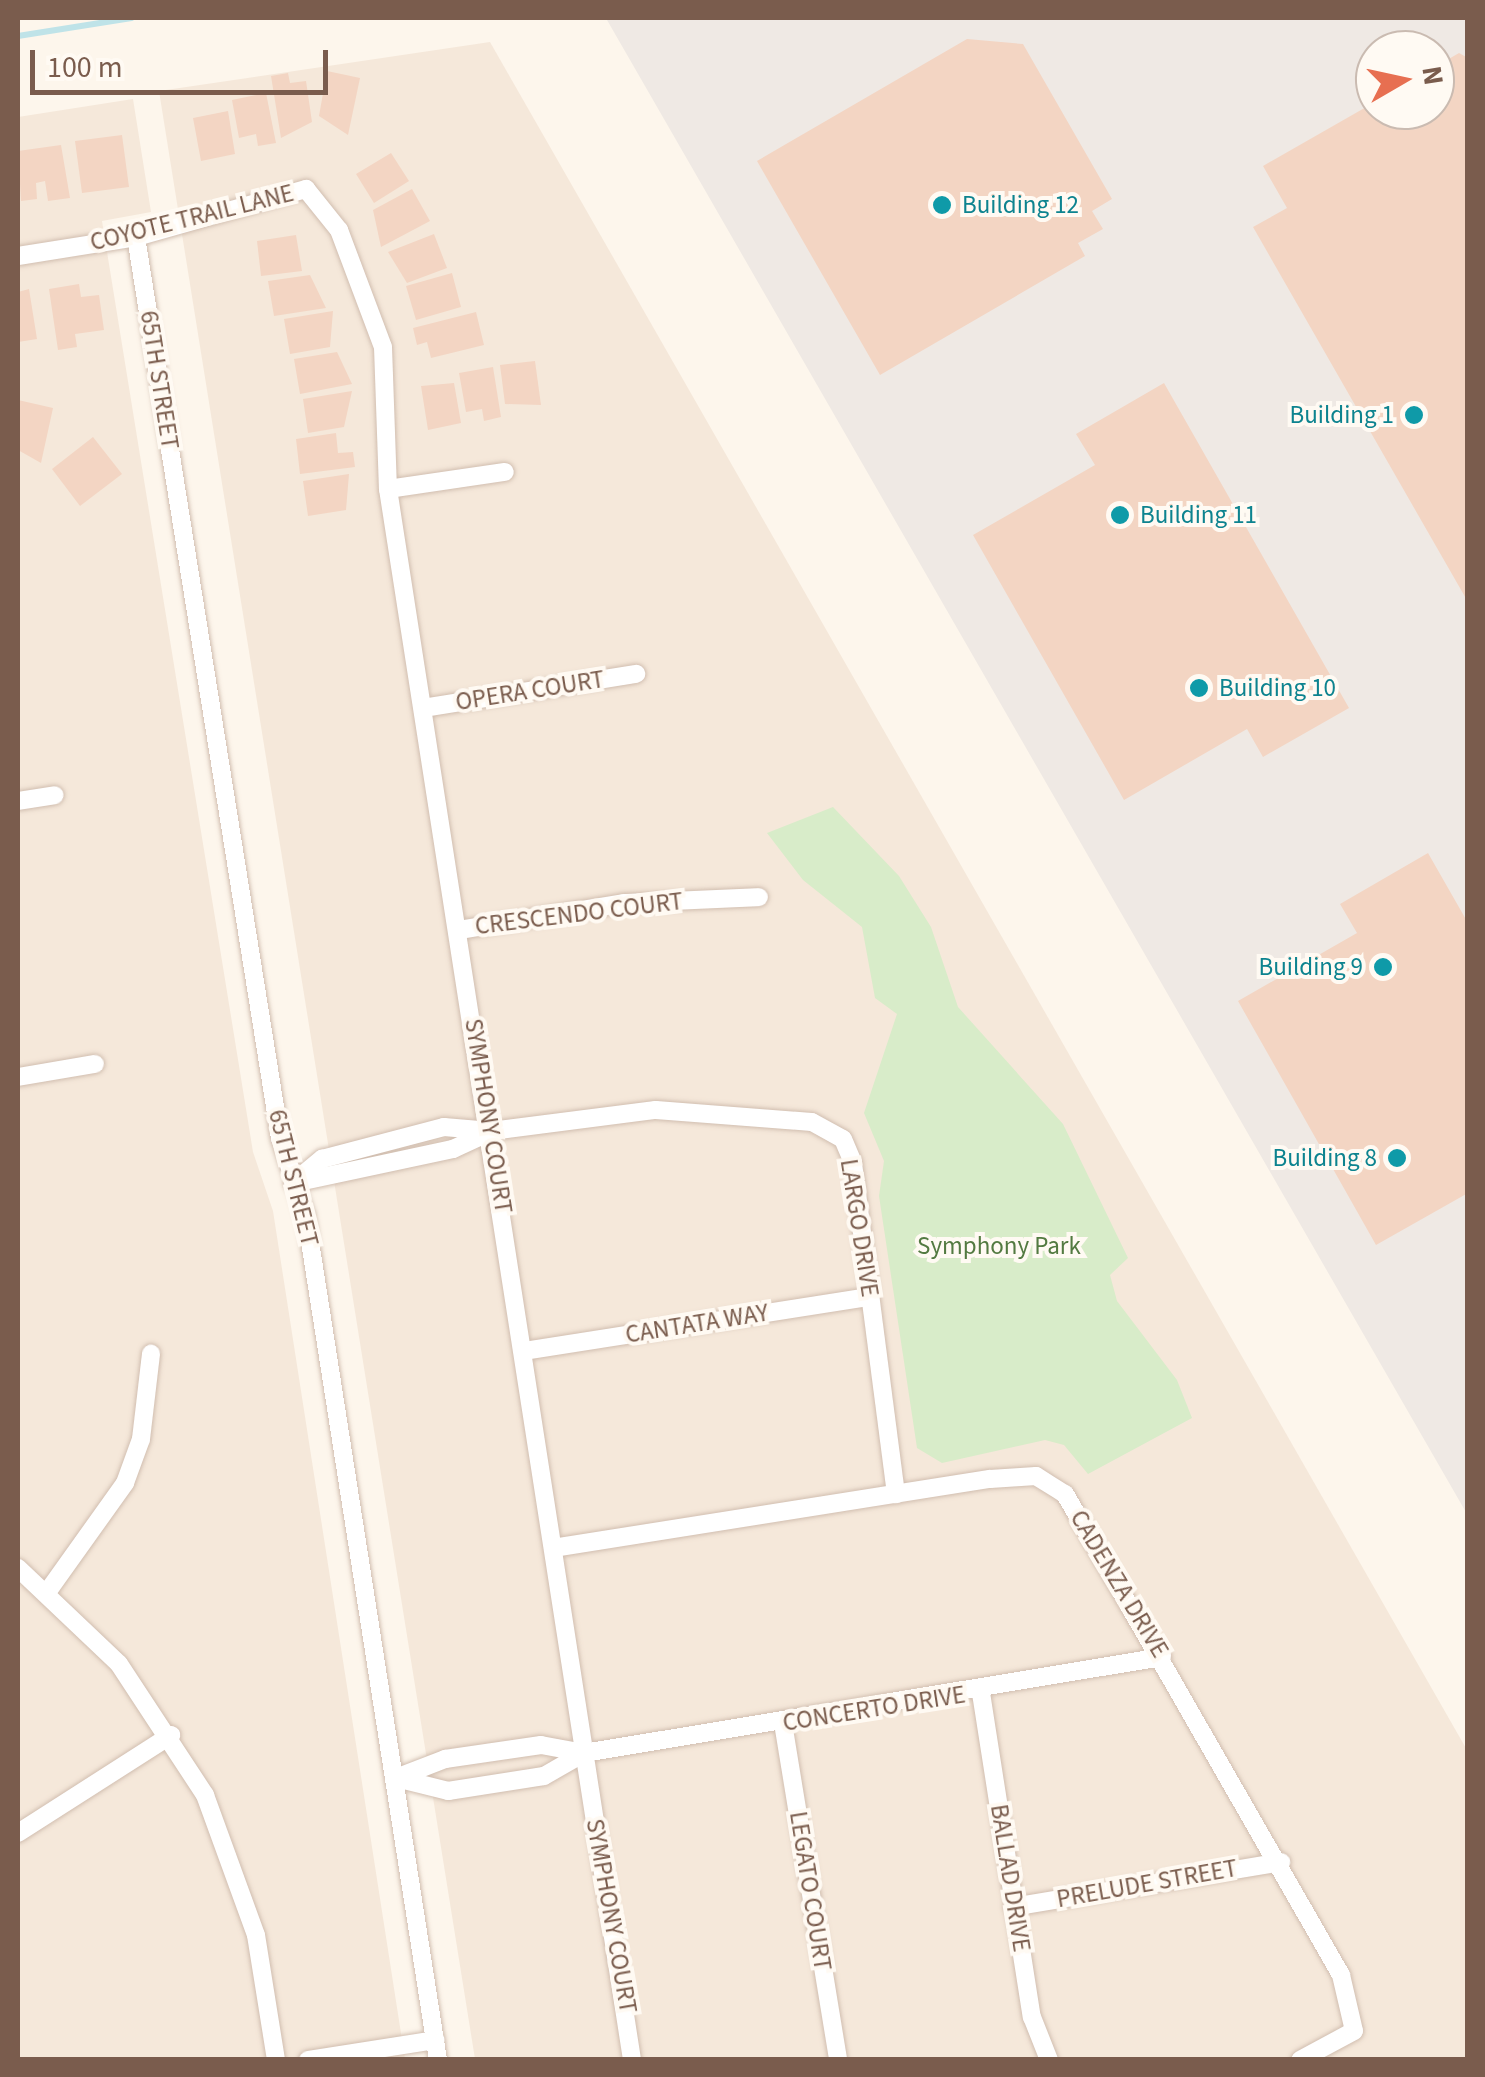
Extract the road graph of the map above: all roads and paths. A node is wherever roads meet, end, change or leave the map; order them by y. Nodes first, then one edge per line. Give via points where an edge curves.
1 (306, 190) joint
2 (136, 237) junction
3 (18, 256) edge
4 (505, 472) dead end
5 (388, 489) junction
6 (636, 674) dead end
7 (423, 708) junction
8 (54, 794) dead end
9 (18, 801) edge
10 (759, 897) dead end
11 (458, 930) junction
12 (95, 1064) dead end
13 (18, 1077) edge
14 (491, 1131) junction
15 (293, 1183) junction
16 (870, 1297) junction
17 (524, 1351) junction
18 (151, 1354) dead end
19 (896, 1494) junction
20 (552, 1548) junction
21 (18, 1568) edge
22 (48, 1591) junction
23 (1162, 1657) junction
24 (981, 1693) junction
25 (783, 1723) junction
26 (171, 1735) junction
27 (584, 1753) junction
28 (396, 1778) junction
29 (18, 1833) edge
30 (1281, 1862) junction
31 (1013, 1907) junction
32 (435, 2040) junction
33 (276, 2060) edge
34 (308, 2060) edge
35 (438, 2060) edge
36 (632, 2060) edge
37 (838, 2060) edge
38 (1048, 2060) edge
39 (1300, 2060) edge

1 - 2 street, COYOTE TRAIL LANE
1 - 5 street, SYMPHONY COURT via 340,230 383,347
2 - 3 street, COYOTE TRAIL LANE
2 - 15 street, 65TH STREET
4 - 5 street
5 - 7 street, SYMPHONY COURT
6 - 7 street, OPERA COURT
7 - 11 street, SYMPHONY COURT
8 - 9 street
10 - 11 street, CRESCENDO COURT via 624,904
11 - 14 street, SYMPHONY COURT
12 - 13 street
14 - 15 street, LARGO DRIVE via 453,1150
14 - 16 street, LARGO DRIVE via 656,1110 812,1122 843,1139 853,1163
14 - 17 street, SYMPHONY COURT
15 - 28 street, 65TH STREET via 306,1216
16 - 17 street, CANTATA WAY
16 - 19 street, LARGO DRIVE
17 - 20 street, SYMPHONY COURT
18 - 22 street via 141,1439 125,1484
19 - 20 street, CADENZA DRIVE
19 - 23 street, CADENZA DRIVE via 1036,1476 1065,1494
20 - 27 street, SYMPHONY COURT
21 - 22 street
22 - 26 street
23 - 24 street, CONCERTO DRIVE
23 - 30 street, CADENZA DRIVE
24 - 25 street, CONCERTO DRIVE
24 - 31 street, BALLAD DRIVE
25 - 27 street, CONCERTO DRIVE
25 - 37 street, LEGATO COURT
26 - 29 street
26 - 33 street via 234,1862
27 - 28 street, CONCERTO DRIVE via 542,1745 445,1759
27 - 28 street, CONCERTO DRIVE via 544,1776 448,1791
27 - 36 street, SYMPHONY COURT
28 - 32 street, 65TH STREET
30 - 31 street, PRELUDE STREET
30 - 39 street, CADENZA DRIVE via 1341,1975 1354,2031
31 - 38 street, BALLAD DRIVE
32 - 34 street
32 - 35 street, 65TH STREET

